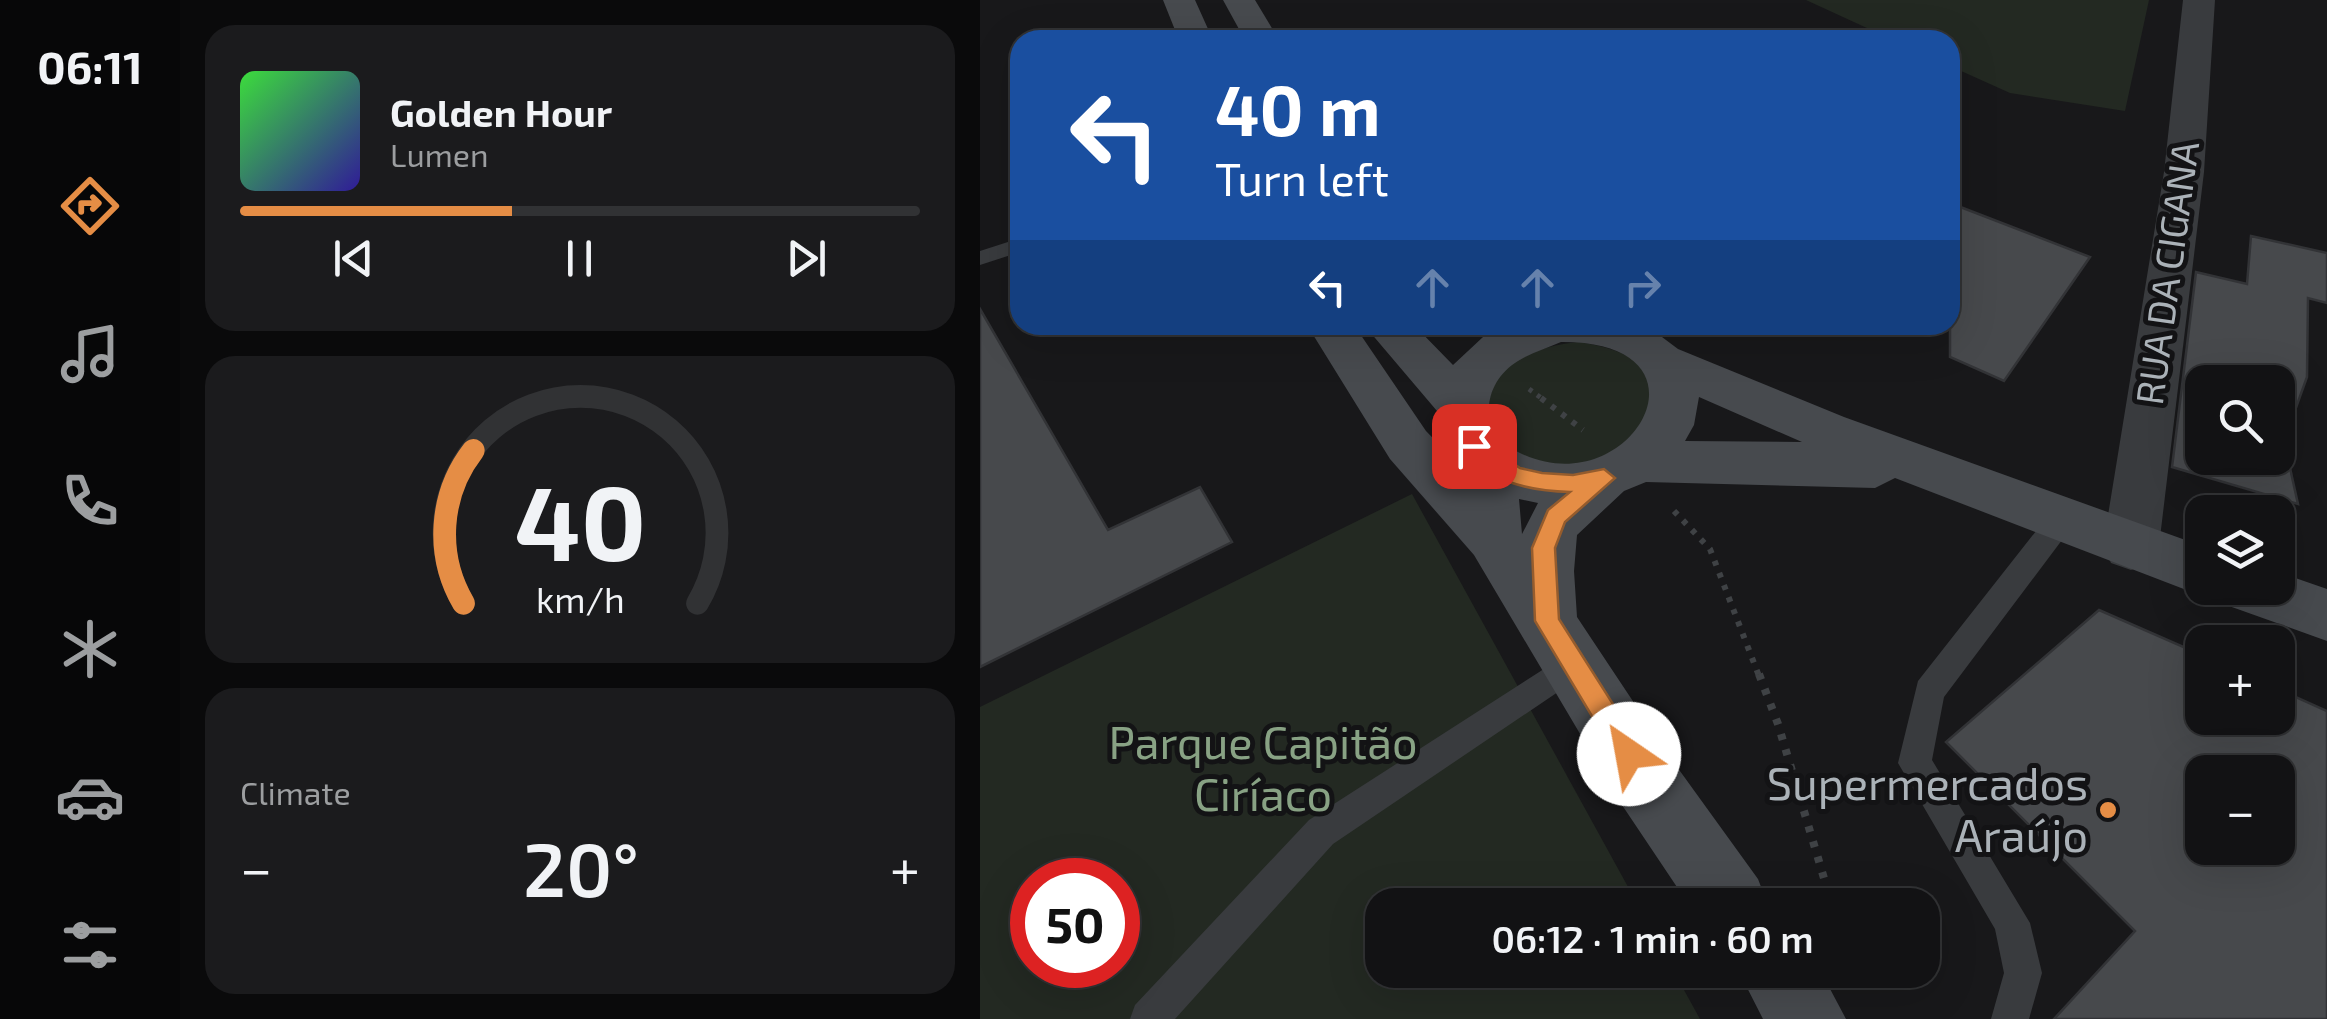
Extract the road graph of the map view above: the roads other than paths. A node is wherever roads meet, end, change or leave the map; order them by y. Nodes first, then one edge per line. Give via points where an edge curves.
1 (1179, 0) edge
2 (1239, 0) edge
3 (2199, 0) edge
4 (1192, 30) edge
5 (1256, 30) edge
6 (1010, 248) edge
7 (980, 258) edge
8 (1336, 335) edge
9 (1397, 335) edge
10 (1524, 335) edge
11 (1623, 335) edge
12 (1662, 361) junction
13 (1461, 405) junction
14 (1490, 462) junction
15 (1624, 468) junction
16 (1933, 472) junction
17 (2061, 520) junction
18 (1494, 539) junction
19 (2131, 546) junction
20 (2185, 565) edge
21 (2295, 603) edge
22 (2327, 614) edge
23 (1560, 643) junction
24 (1721, 888) edge
25 (1787, 988) edge
26 (1149, 1019) edge
27 (1807, 1019) edge
28 (2010, 1019) edge

1 - 4 main road
2 - 5 main road
3 - 19 street, RUA DA CIGANA via 2184,172
6 - 7 lane
8 - 18 main road via 1408,445
9 - 13 main road
10 - 13 main road via 1486,358 1466,384
11 - 12 main road
12 - 15 main road via 1674,383 1676,408 1653,449
12 - 16 main road
13 - 14 main road via 1468,436
14 - 15 main road via 1514,475 1573,484
14 - 18 main road
15 - 16 main road via 1822,462
15 - 23 main road via 1565,507 1544,548
16 - 17 main road
17 - 19 main road
17 - 28 lane via 1928,692 1915,763 2012,924 2023,973
18 - 23 main road
19 - 20 main road
21 - 22 main road
23 - 24 main road
23 - 26 lane via 1321,832
25 - 27 main road

